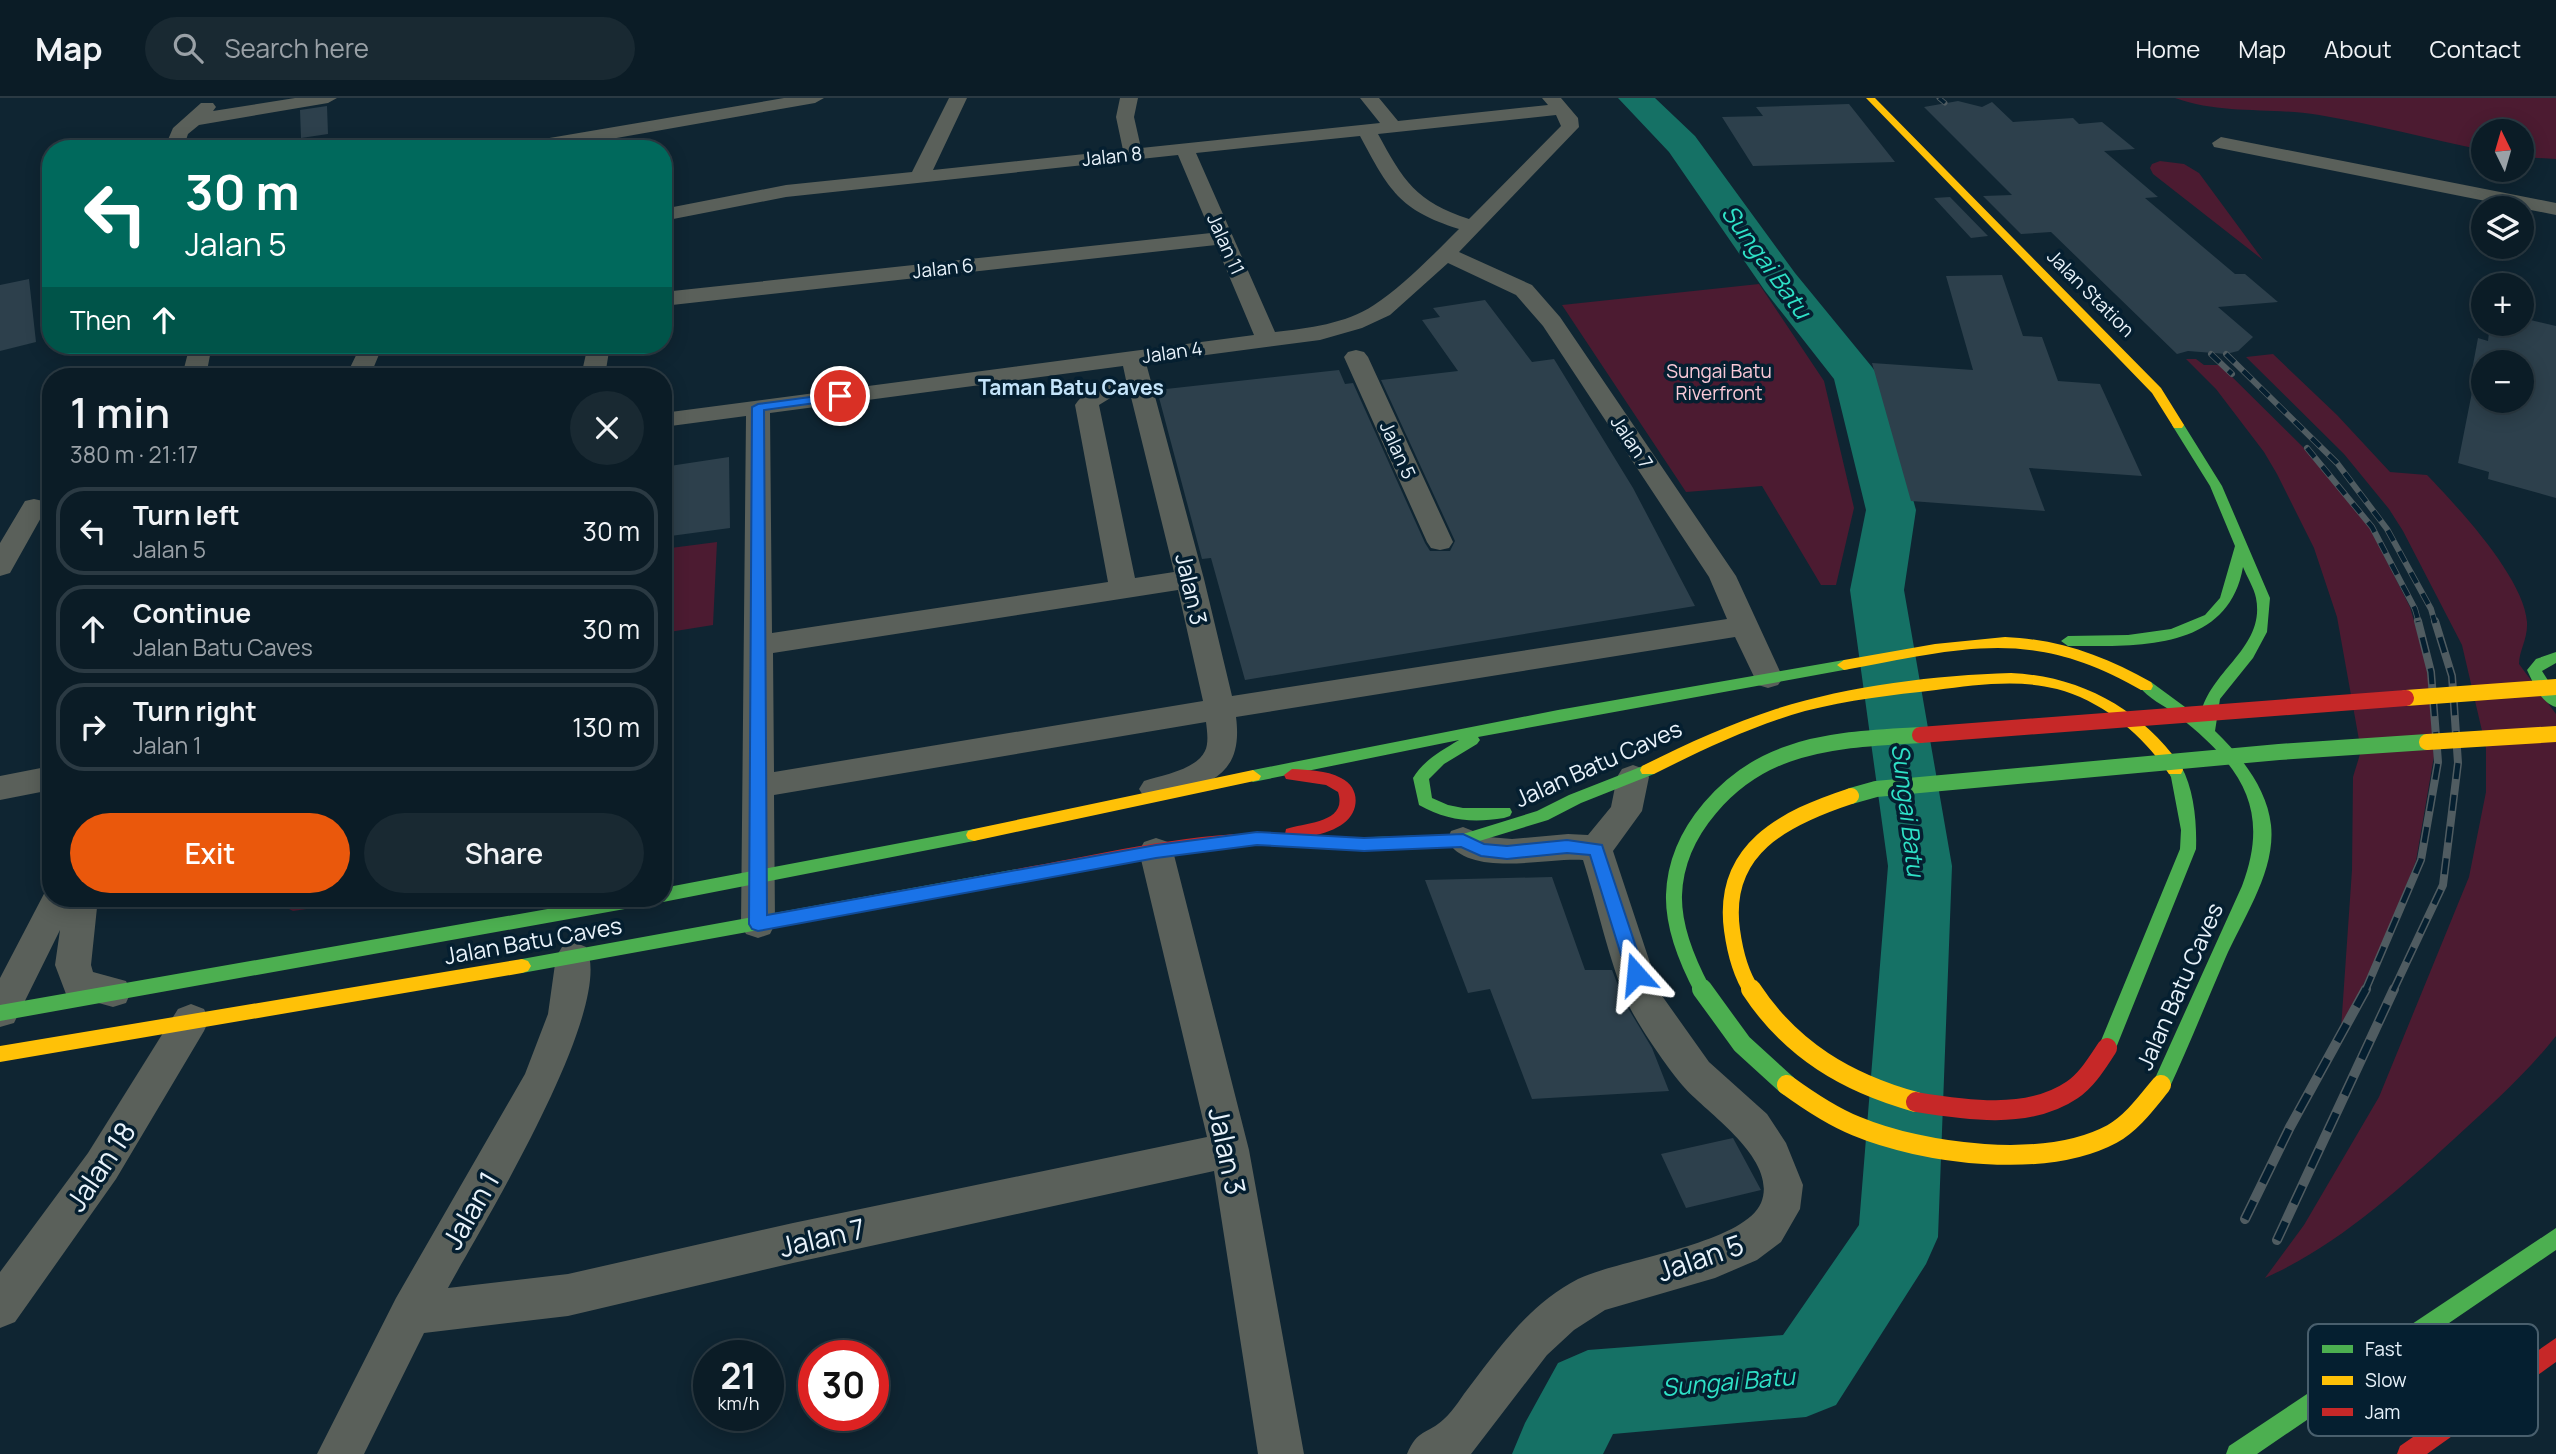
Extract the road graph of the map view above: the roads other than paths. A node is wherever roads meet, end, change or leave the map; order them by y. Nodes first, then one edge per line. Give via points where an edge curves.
1 (216, 98) edge
2 (328, 98) edge
3 (815, 98) edge
4 (958, 98) edge
5 (1129, 98) edge
6 (1369, 98) edge
7 (1870, 98) edge
8 (1557, 104) edge
9 (193, 120) junction
10 (1393, 127) junction
11 (1366, 129) junction
12 (177, 140) edge
13 (572, 140) edge
14 (2221, 143) dead end
15 (1184, 148) junction
16 (1133, 154) junction
17 (920, 176) junction
18 (2556, 209) edge
19 (672, 213) edge
20 (1471, 226) junction
21 (1223, 238) junction
22 (1446, 254) junction
23 (672, 298) edge
24 (1267, 340) junction
25 (1133, 357) junction
26 (1356, 357) dead end
27 (1139, 384) junction
28 (758, 407) junction
29 (672, 419) edge
30 (42, 506) edge
31 (0, 512) edge
32 (1440, 542) dead end
33 (2240, 548) junction
34 (0, 567) edge
35 (1191, 579) junction
36 (1123, 589) junction
37 (1744, 626) junction
38 (2026, 641) junction
39 (758, 645) junction
40 (2556, 657) edge
41 (2233, 673) junction
42 (1779, 676) junction
43 (2205, 678) dead end
44 (2178, 682) dead end
45 (2059, 684) junction
46 (2152, 686) junction
47 (2556, 687) edge
48 (2556, 702) edge
49 (1219, 709) junction
50 (1497, 727) junction
51 (2207, 732) junction
52 (2556, 734) edge
53 (1272, 774) junction
54 (1633, 777) junction
55 (42, 780) edge
56 (758, 786) junction
57 (0, 788) edge
58 (1575, 799) junction
59 (1080, 813) junction
60 (1257, 839) junction
61 (1463, 840) junction
62 (1596, 849) junction
63 (1156, 851) junction
64 (758, 878) junction
65 (672, 893) edge
66 (54, 907) edge
67 (80, 907) edge
68 (596, 907) edge
69 (758, 924) junction
70 (574, 957) junction
71 (113, 992) junction
72 (191, 1020) junction
73 (4, 1022) edge
74 (34, 1048) junction
75 (0, 1055) edge
76 (1230, 1150) junction
77 (2556, 1238) edge
78 (0, 1307) edge
79 (411, 1313) junction
80 (2429, 1324) edge
81 (2556, 1349) edge
82 (2538, 1362) edge
83 (2308, 1406) edge
84 (2433, 1436) edge
85 (340, 1454) edge
86 (1281, 1454) edge
87 (1430, 1454) edge
88 (2237, 1454) edge
89 (2408, 1454) edge

1 - 9 street
2 - 9 street
3 - 13 street
4 - 17 street
5 - 16 street via 1125,117
6 - 10 street
7 - 33 main road, Jalan Station via 2157,391 2216,486
8 - 10 street, Jalan 8
8 - 20 street, Jalan 4 via 1569,118 1570,127
9 - 12 street
10 - 11 street, Jalan 8
11 - 15 street, Jalan 8
11 - 20 street via 1399,189 1414,204
14 - 18 street
15 - 16 street, Jalan 8
15 - 21 street, Jalan 11
16 - 17 street, Jalan 8
17 - 19 street, Jalan 8 via 786,191
20 - 22 street, Jalan 4
21 - 23 street, Jalan 6
21 - 24 street, Jalan 11
22 - 24 street, Jalan 4 via 1381,310 1354,323
22 - 37 street, Jalan 7 via 1524,290 1552,322 1722,576
24 - 25 street, Jalan 4
25 - 27 street, Jalan 3
25 - 28 street, Jalan 4
26 - 32 street, Jalan 5
27 - 35 street, Jalan 3
27 - 36 street via 1104,390 1087,405
28 - 29 street, Jalan 4
28 - 39 street
30 - 31 street
30 - 34 street
33 - 38 main road via 2222,608 2204,622 2121,641
33 - 41 main road, Jalan Station via 2263,598 2266,616 2261,640
35 - 36 street
35 - 49 street, Jalan 3
36 - 39 street
37 - 42 street, Jalan 7
37 - 49 street
38 - 42 main road, Jalan Batu Caves via 1992,642
38 - 46 main road, Jalan Batu Caves via 2095,661
39 - 56 street
40 - 48 main road via 2534,670
41 - 43 main road
41 - 51 main road, Jalan Station via 2215,695
42 - 50 main road, Jalan Batu Caves
44 - 46 main road
45 - 46 main road
45 - 52 main road, Jalan Batu Caves, bridge via 2117,711 2168,758 2179,777 2189,830 2188,849 2092,1075 2069,1095 2025,1108 1963,1110 1871,1089 1831,1068 1769,1016 1744,980 1730,943 1731,892 1741,865 1767,837 1802,813 1876,789 2278,752
45 - 54 main road, Jalan Batu Caves via 2018,679 1928,685 1805,706 1710,738
46 - 51 main road, Jalan Batu Caves
47 - 51 main road, Jalan Batu Caves, bridge via 1845,741 1795,752 1749,771 1707,809 1677,866 1675,904 1682,943 1702,989 1729,1031 1756,1061 1795,1091 1852,1124 1951,1150 1999,1153 2055,1153 2112,1134 2141,1110 2161,1085 2262,846 2264,824 2254,792
49 - 56 street
49 - 59 street, Jalan 3 via 1222,749 1214,764 1192,776
50 - 53 main road, Jalan Batu Caves
50 - 58 main road via 1428,768 1421,778 1425,801 1447,813 1478,816
53 - 59 main road, Jalan Batu Caves
53 - 60 main road via 1332,780 1347,793 1349,803 1333,823
54 - 58 main road, Jalan Batu Caves
54 - 62 street via 1626,811
55 - 57 street
56 - 64 street
58 - 61 main road, Jalan Batu Caves via 1542,816
59 - 64 main road, Jalan Batu Caves
60 - 61 main road, Jalan Batu Caves via 1364,845
60 - 63 main road, Jalan Batu Caves
61 - 62 street via 1481,850 1507,853 1567,846
62 - 87 street, Jalan 5 via 1644,999 1696,1074 1753,1126 1783,1185 1780,1209 1767,1228 1743,1246 1594,1294 1559,1315 1532,1340 1460,1435
63 - 69 main road, Jalan Batu Caves
63 - 76 street, Jalan 3
64 - 65 main road, Jalan Batu Caves
64 - 69 street
66 - 73 street
67 - 71 street via 73,965 79,983
68 - 71 main road, Jalan Batu Caves
69 - 70 main road, Jalan Batu Caves
70 - 72 main road, Jalan Batu Caves
70 - 79 street, Jalan 1 via 565,1014 541,1081
71 - 73 main road, Jalan Batu Caves
72 - 74 main road, Jalan Batu Caves
72 - 78 street, Jalan 18 via 102,1166
73 - 74 main road via 15,1040
74 - 75 main road, Jalan Batu Caves
76 - 79 street, Jalan 7 via 568,1295
76 - 86 street, Jalan 3
77 - 80 main road
79 - 85 street, Jalan 1
81 - 82 main road
83 - 88 main road
84 - 89 main road

